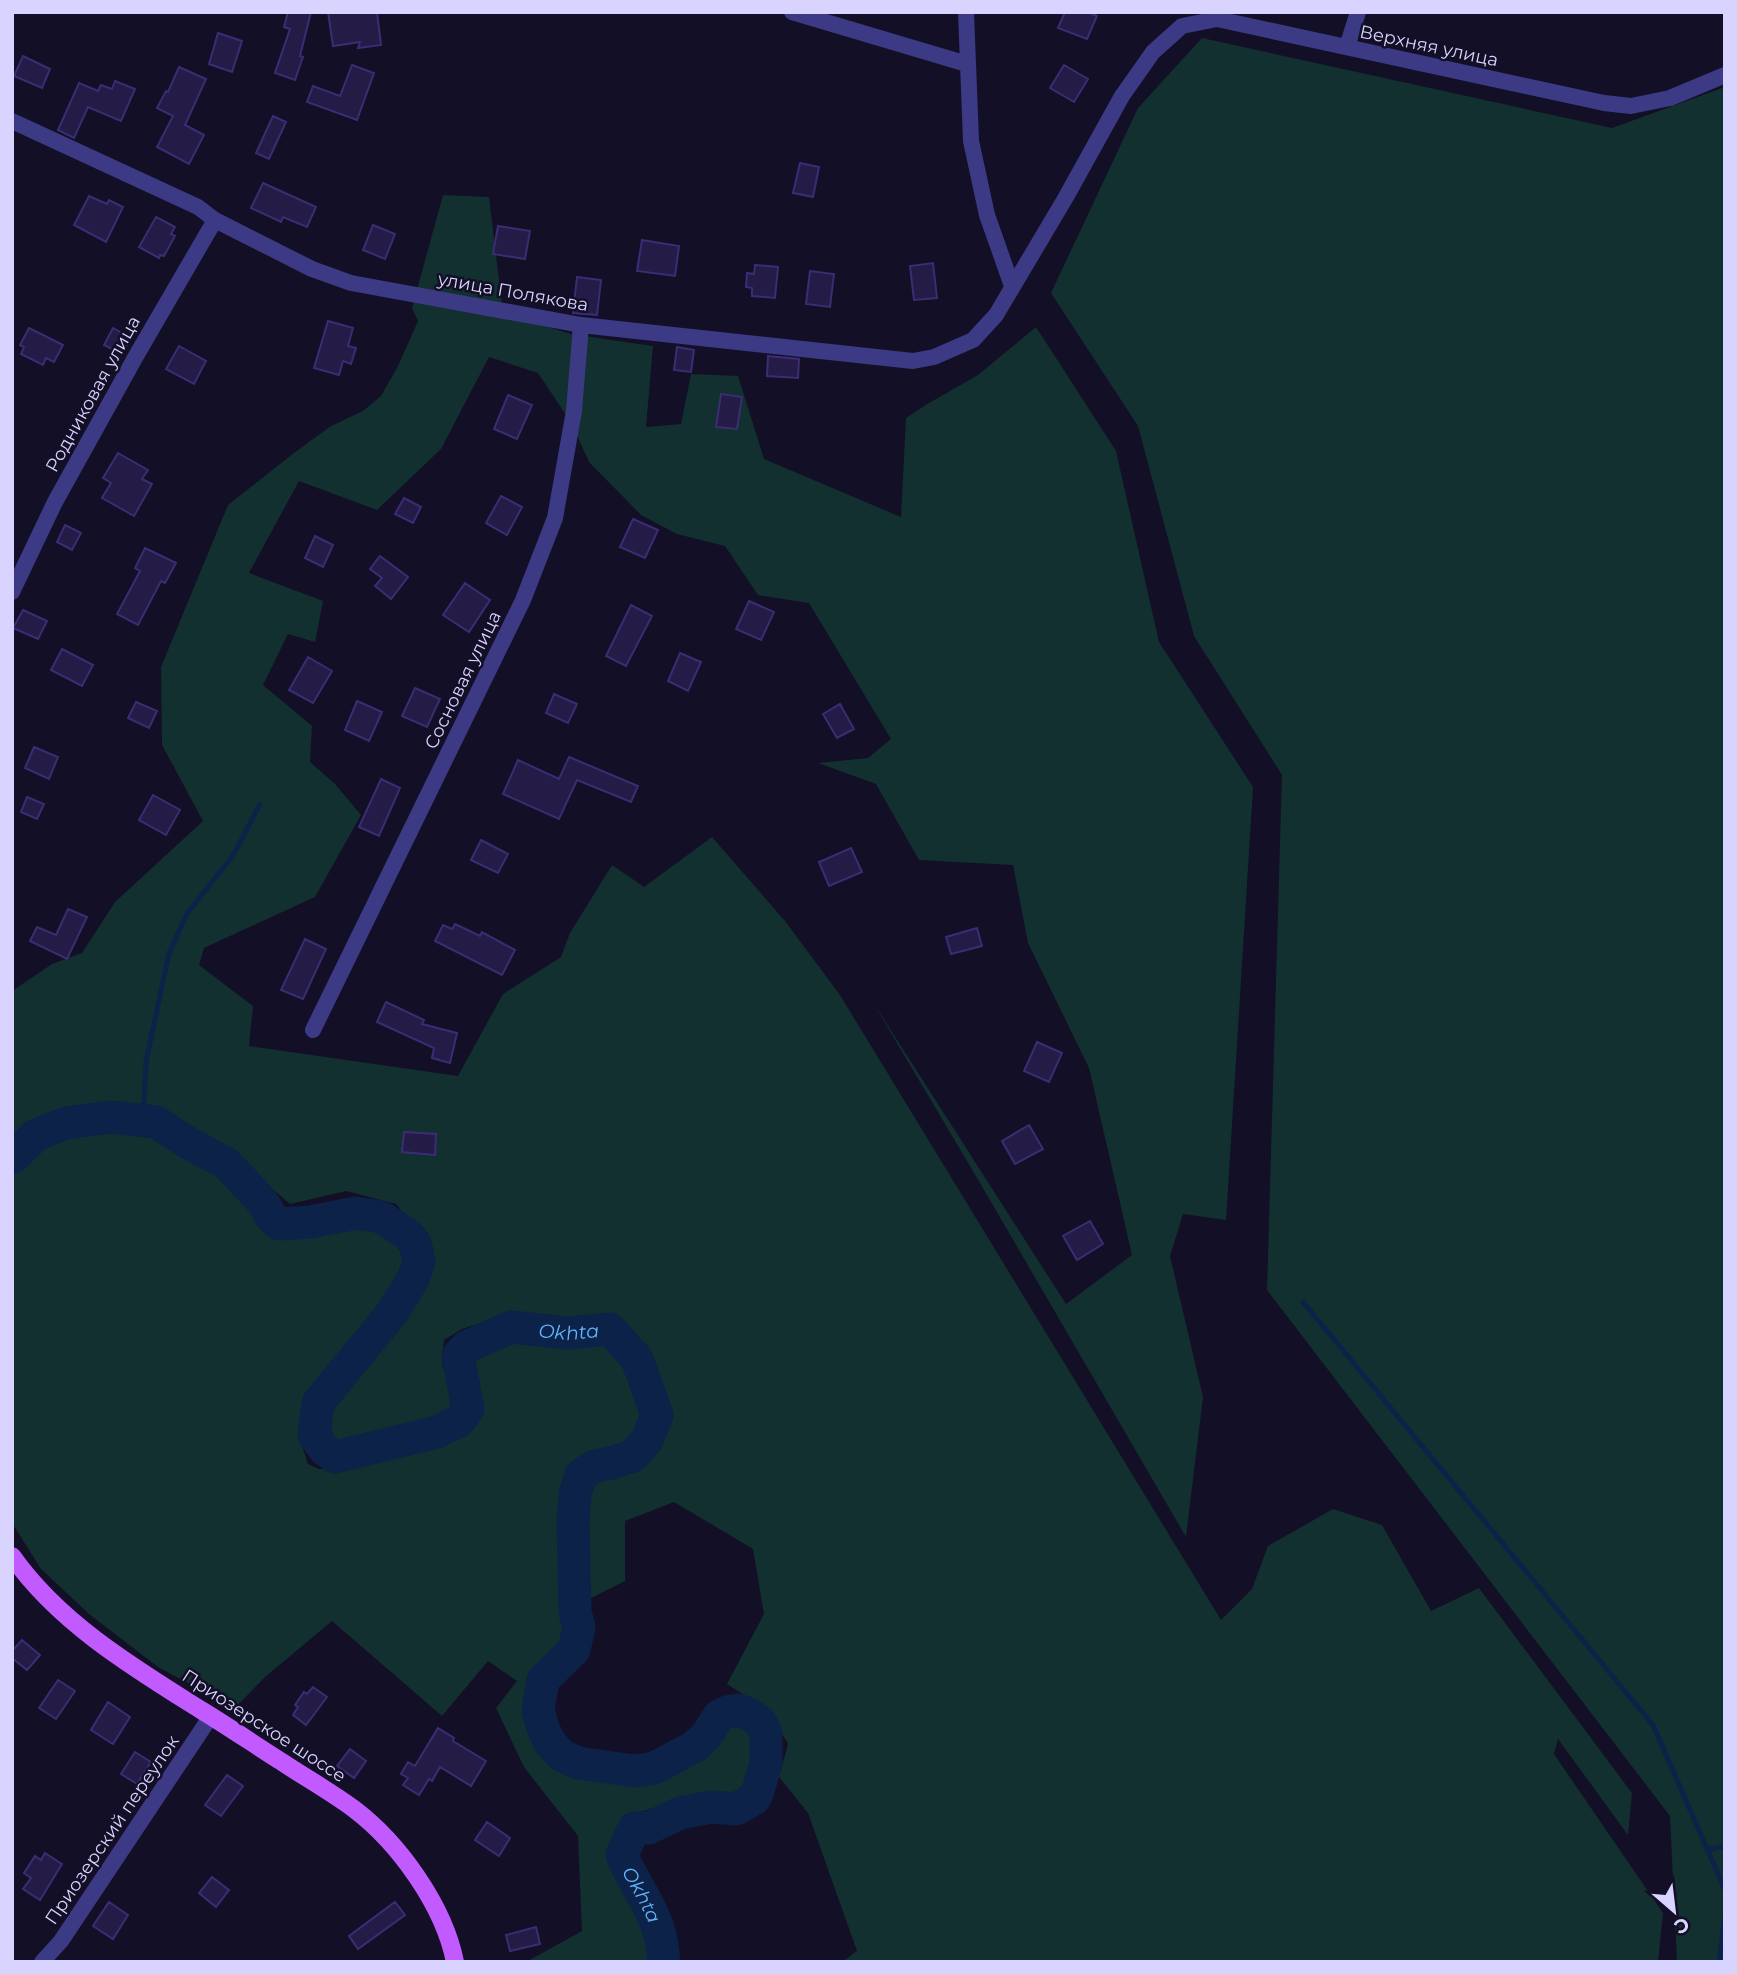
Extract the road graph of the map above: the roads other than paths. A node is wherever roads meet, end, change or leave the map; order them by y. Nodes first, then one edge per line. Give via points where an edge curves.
1 (792, 12) edge
2 (965, 12) edge
3 (1358, 12) edge
4 (1346, 47) junction
5 (967, 64) junction
6 (1725, 75) edge
7 (12, 121) edge
8 (215, 220) junction
9 (1012, 286) junction
10 (581, 325) junction
11 (12, 592) edge
12 (313, 1030) dead end
13 (14, 1563) edge
14 (211, 1716) junction
15 (42, 1962) edge
16 (455, 1962) edge

1 - 5 street
2 - 5 street
3 - 4 street
4 - 6 street, Верхняя улица via 1631,106 1670,98
4 - 9 street, Верхняя улица via 1217,19 1182,26 1153,52 1122,96
5 - 9 street via 971,141 987,215
7 - 8 street, улица Полякова via 198,207
8 - 10 street, улица Полякова via 312,269 351,283
8 - 11 street, Родниковая улица via 55,502
9 - 10 street, улица Полякова via 996,315 973,340 934,358 913,361
10 - 12 street, Сосновая улица via 574,411 555,518 523,600
13 - 14 main road, Приозерское шоссе via 55,1607 150,1678
14 - 15 street, Приозерский переулок via 61,1941
14 - 16 main road, Приозерское шоссе via 355,1810 388,1840 430,1897

